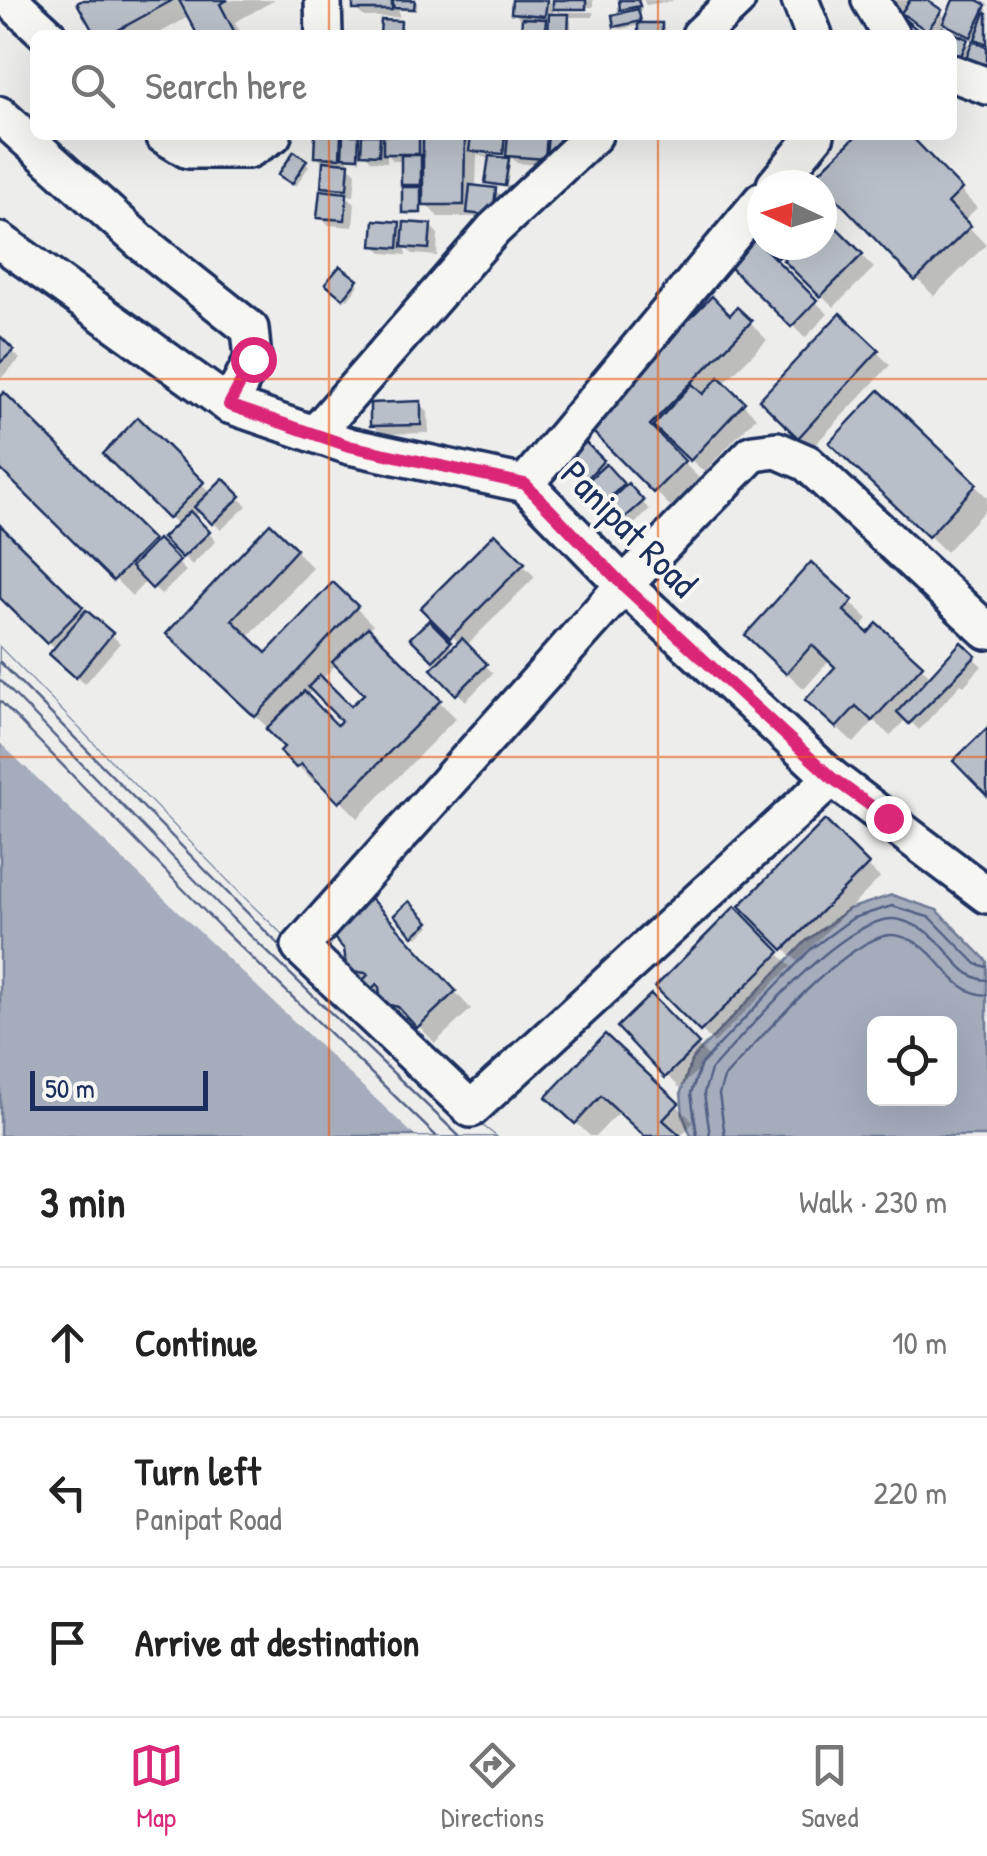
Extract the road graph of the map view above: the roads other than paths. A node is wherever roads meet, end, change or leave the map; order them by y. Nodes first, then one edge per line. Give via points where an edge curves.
1 (10, 0) edge
2 (324, 0) edge
3 (738, 0) edge
4 (800, 0) edge
5 (870, 0) edge
6 (43, 30) edge
7 (324, 30) edge
8 (705, 30) edge
9 (812, 30) edge
10 (888, 30) edge
11 (957, 76) edge
12 (987, 86) edge
13 (0, 115) edge
14 (171, 140) edge
15 (264, 140) edge
16 (589, 140) edge
17 (812, 140) edge
18 (787, 170) edge
19 (747, 218) edge
20 (0, 241) edge
21 (229, 405) junction
22 (315, 434) junction
23 (525, 484) junction
24 (624, 586) junction
25 (987, 631) edge
26 (832, 778) junction
27 (987, 894) edge

1 - 6 street
2 - 7 street
3 - 8 street
4 - 9 street
5 - 10 street
11 - 12 street
13 - 21 street via 141,242 250,328 253,359
14 - 15 street via 188,150 248,150
16 - 22 street via 494,229
17 - 18 street
19 - 23 street
20 - 21 street, Panipat Road
21 - 22 street, Panipat Road
22 - 23 street, Panipat Road
23 - 24 street, Panipat Road
24 - 25 street via 752,453 777,450 807,463
24 - 26 street, Panipat Road
24 - 26 street via 300,947 471,1109
26 - 27 street, Panipat Road

